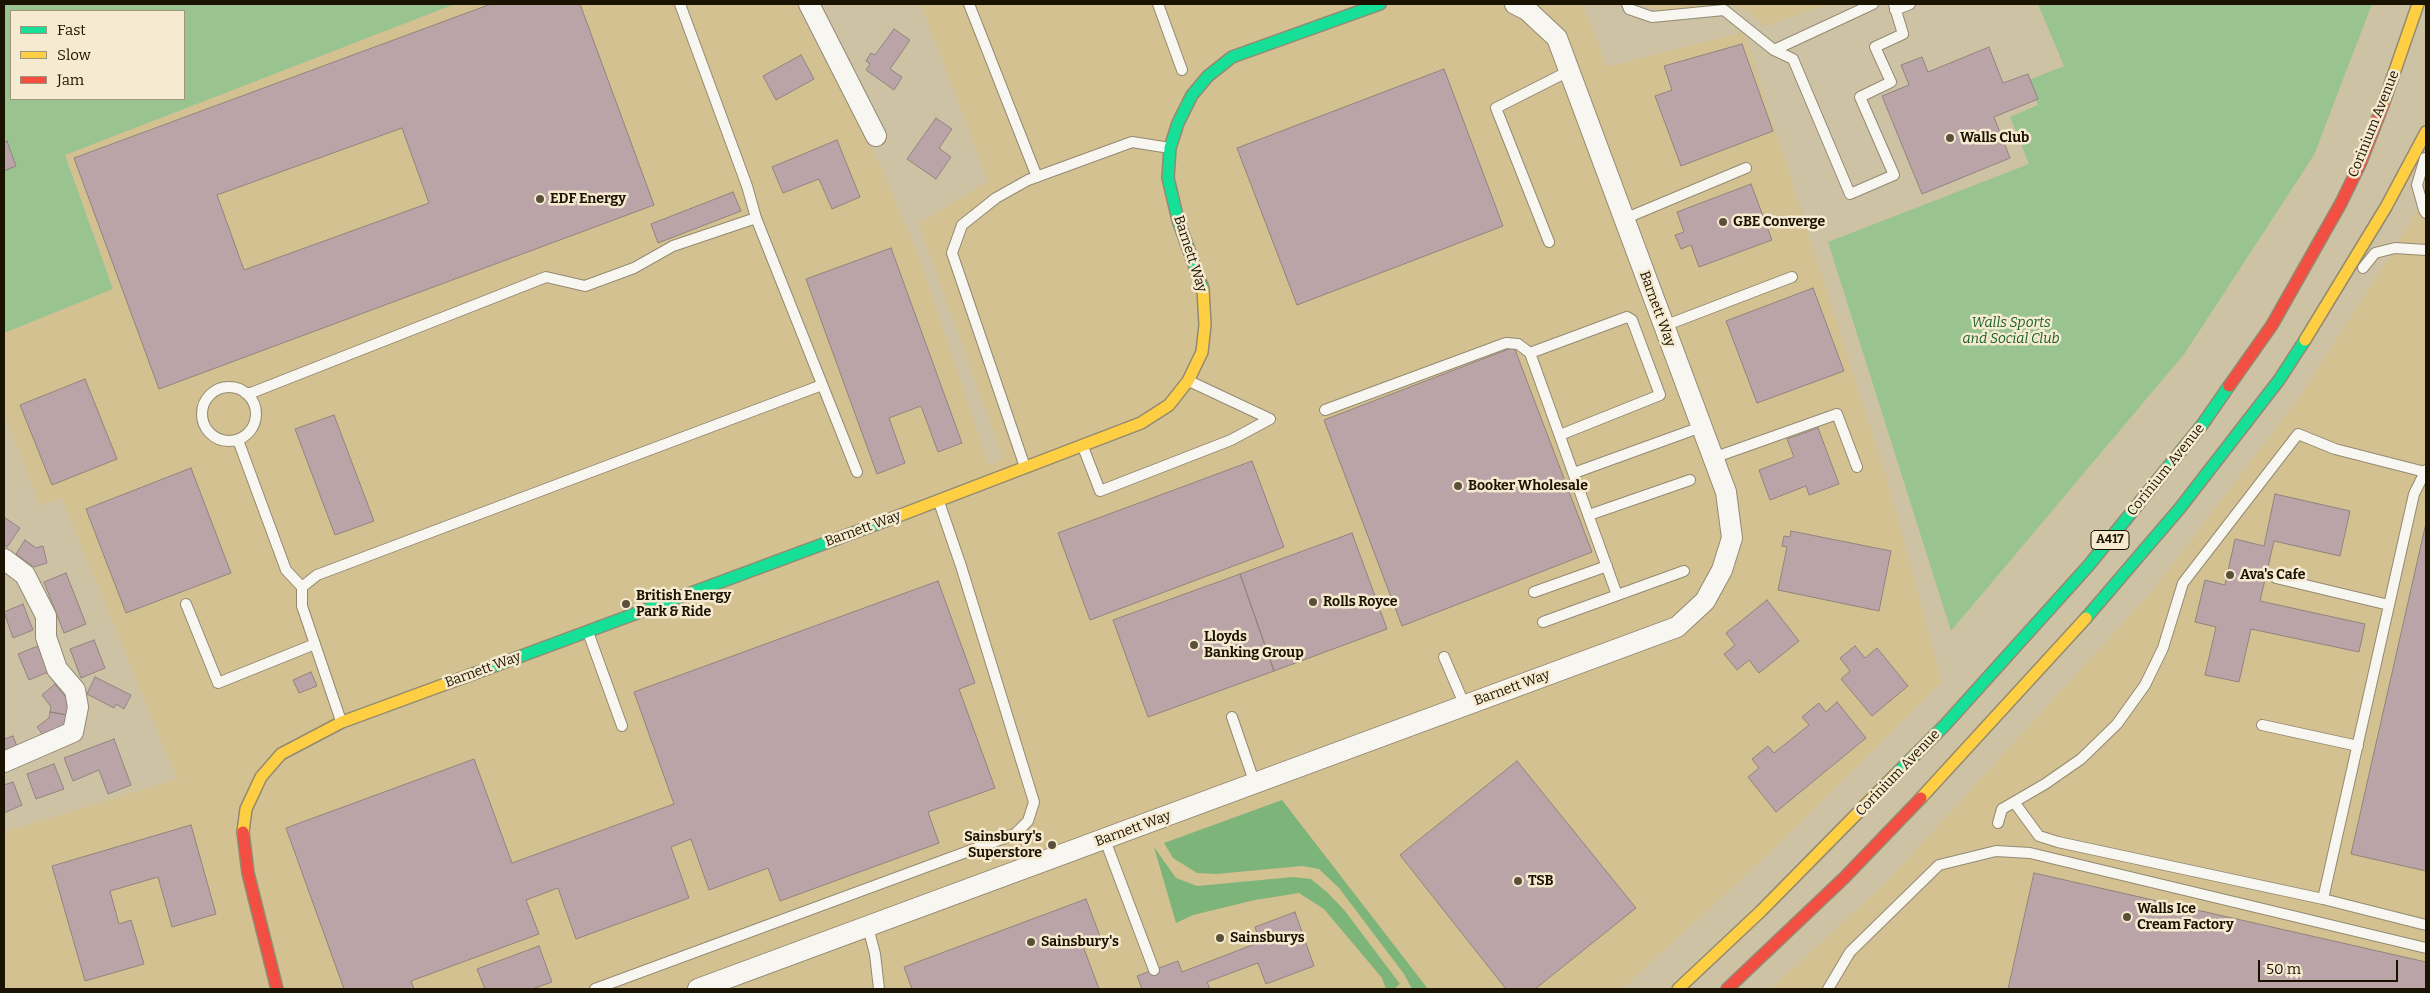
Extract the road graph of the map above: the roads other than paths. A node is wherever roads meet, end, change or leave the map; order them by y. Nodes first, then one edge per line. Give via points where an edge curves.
1 (680, 4) edge
2 (809, 4) edge
3 (969, 4) edge
4 (1158, 4) edge
5 (1380, 4) edge
6 (1516, 4) edge
7 (1627, 4) edge
8 (1873, 4) edge
9 (1910, 4) edge
10 (2418, 4) edge
11 (1894, 7) edge
12 (1774, 50) junction
13 (1182, 70) dead end
14 (1569, 71) junction
15 (863, 109) junction
16 (886, 118) dead end
17 (2426, 132) edge
18 (876, 136) dead end
19 (1170, 148) junction
20 (2426, 155) edge
21 (1746, 168) dead end
22 (1036, 177) junction
23 (2426, 213) edge
24 (756, 218) junction
25 (1624, 219) junction
26 (1549, 242) dead end
27 (2426, 250) edge
28 (1792, 277) dead end
29 (2315, 324) junction
30 (1664, 326) junction
31 (1530, 353) junction
32 (1188, 381) junction
33 (822, 385) junction
34 (245, 393) junction
35 (1325, 410) dead end
36 (1701, 427) junction
37 (1560, 435) junction
38 (238, 440) junction
39 (1082, 446) junction
40 (1713, 458) junction
41 (1857, 467) dead end
42 (1026, 468) junction
43 (2426, 471) edge
44 (857, 472) dead end
45 (1574, 473) junction
46 (1690, 480) dead end
47 (939, 501) junction
48 (1589, 515) junction
49 (4, 559) edge
50 (1607, 566) junction
51 (1684, 571) dead end
52 (2276, 578) dead end
53 (302, 587) junction
54 (1534, 592) dead end
55 (1617, 595) junction
56 (186, 604) dead end
57 (2389, 605) junction
58 (1543, 622) dead end
59 (587, 631) junction
60 (315, 644) junction
61 (1444, 657) dead end
62 (1465, 706) junction
63 (1232, 717) dead end
64 (342, 722) junction
65 (2262, 725) dead end
66 (622, 726) dead end
67 (2358, 746) junction
68 (4, 762) edge
69 (1255, 784) junction
70 (2014, 802) junction
71 (1998, 823) dead end
72 (1105, 840) junction
73 (2323, 900) junction
74 (2426, 925) edge
75 (868, 927) junction
76 (2426, 948) edge
77 (1154, 970) dead end
78 (278, 989) edge
79 (595, 989) edge
80 (698, 989) edge
81 (879, 989) edge
82 (1678, 989) edge
83 (1727, 989) edge
84 (1828, 989) edge

1 - 24 lane
2 - 15 street
3 - 22 lane
4 - 13 lane
5 - 19 main road, Barnett Way via 1232,57 1208,76 1192,95
6 - 14 street, Barnett Way via 1557,38
7 - 12 lane via 1629,9 1652,17 1724,10
8 - 12 lane
9 - 11 lane
10 - 82 main road, Corinium Avenue / A417 via 2386,98 2341,203 2276,318 2202,425 2089,565 1945,725 1762,911
11 - 12 lane via 1903,34 1875,47 1891,82 1860,97 1894,175 1850,194 1793,60
14 - 25 street, Barnett Way
14 - 26 lane via 1496,108
15 - 16 street
15 - 18 street
17 - 29 main road, A417 via 2386,207
19 - 22 lane via 1132,142
19 - 32 main road, Barnett Way via 1168,178 1178,220 1204,291 1206,326 1202,352
20 - 23 lane via 2417,185
21 - 25 lane
22 - 42 lane via 996,198 962,225 952,253
24 - 33 lane
24 - 34 lane via 672,246 634,268 584,286 546,277 251,394
25 - 30 street, Barnett Way
27 - 29 lane via 2395,248 2375,253
28 - 30 lane
29 - 83 main road, A417 via 2279,380 2228,448 2046,665 1844,878
30 - 36 street, Barnett Way
31 - 35 lane via 1518,344 1506,343
31 - 37 lane
31 - 37 lane via 1627,317 1632,320 1654,378 1660,395
32 - 39 main road, Barnett Way via 1169,405 1141,423
32 - 39 lane via 1270,419 1231,440 1100,491
33 - 44 lane
33 - 53 lane via 318,575
34 - 38 lane via 252,401 255,419 248,433
34 - 38 lane via 237,389 216,390 208,398 202,413 209,433 228,441
36 - 40 street, Barnett Way
36 - 45 lane
37 - 45 lane
38 - 53 lane via 286,570
39 - 42 main road, Barnett Way
40 - 41 lane via 1837,414
40 - 62 street, Barnett Way via 1726,492 1732,538 1722,570 1705,601 1677,627
42 - 47 main road, Barnett Way
43 - 57 lane via 2414,494
43 - 70 lane via 2335,449 2298,434 2183,583 2163,648 2145,685 2117,724 2081,759
45 - 48 lane
46 - 48 lane
47 - 59 main road, Barnett Way
47 - 79 lane via 1034,802 1028,821 1015,834
48 - 50 lane
49 - 68 street via 25,575 46,616 46,636 57,669 75,690 78,707 73,732
50 - 54 lane
50 - 55 lane
51 - 55 lane
52 - 57 lane
53 - 60 lane via 302,606
55 - 58 lane
56 - 60 lane via 218,682
57 - 67 lane
59 - 64 main road, Barnett Way
59 - 66 lane
60 - 64 lane
61 - 62 lane
62 - 69 street, Barnett Way
63 - 69 lane
64 - 78 main road, Barnett Way via 281,754 261,777 246,809 242,838 248,873
65 - 67 lane
67 - 73 lane
69 - 72 street, Barnett Way
70 - 71 lane via 2002,809
70 - 73 lane via 2039,836
72 - 75 street, Barnett Way
72 - 77 lane
73 - 74 lane
75 - 80 street, Barnett Way
75 - 81 lane
76 - 84 lane via 2030,853 1996,851 1939,865 1850,952

